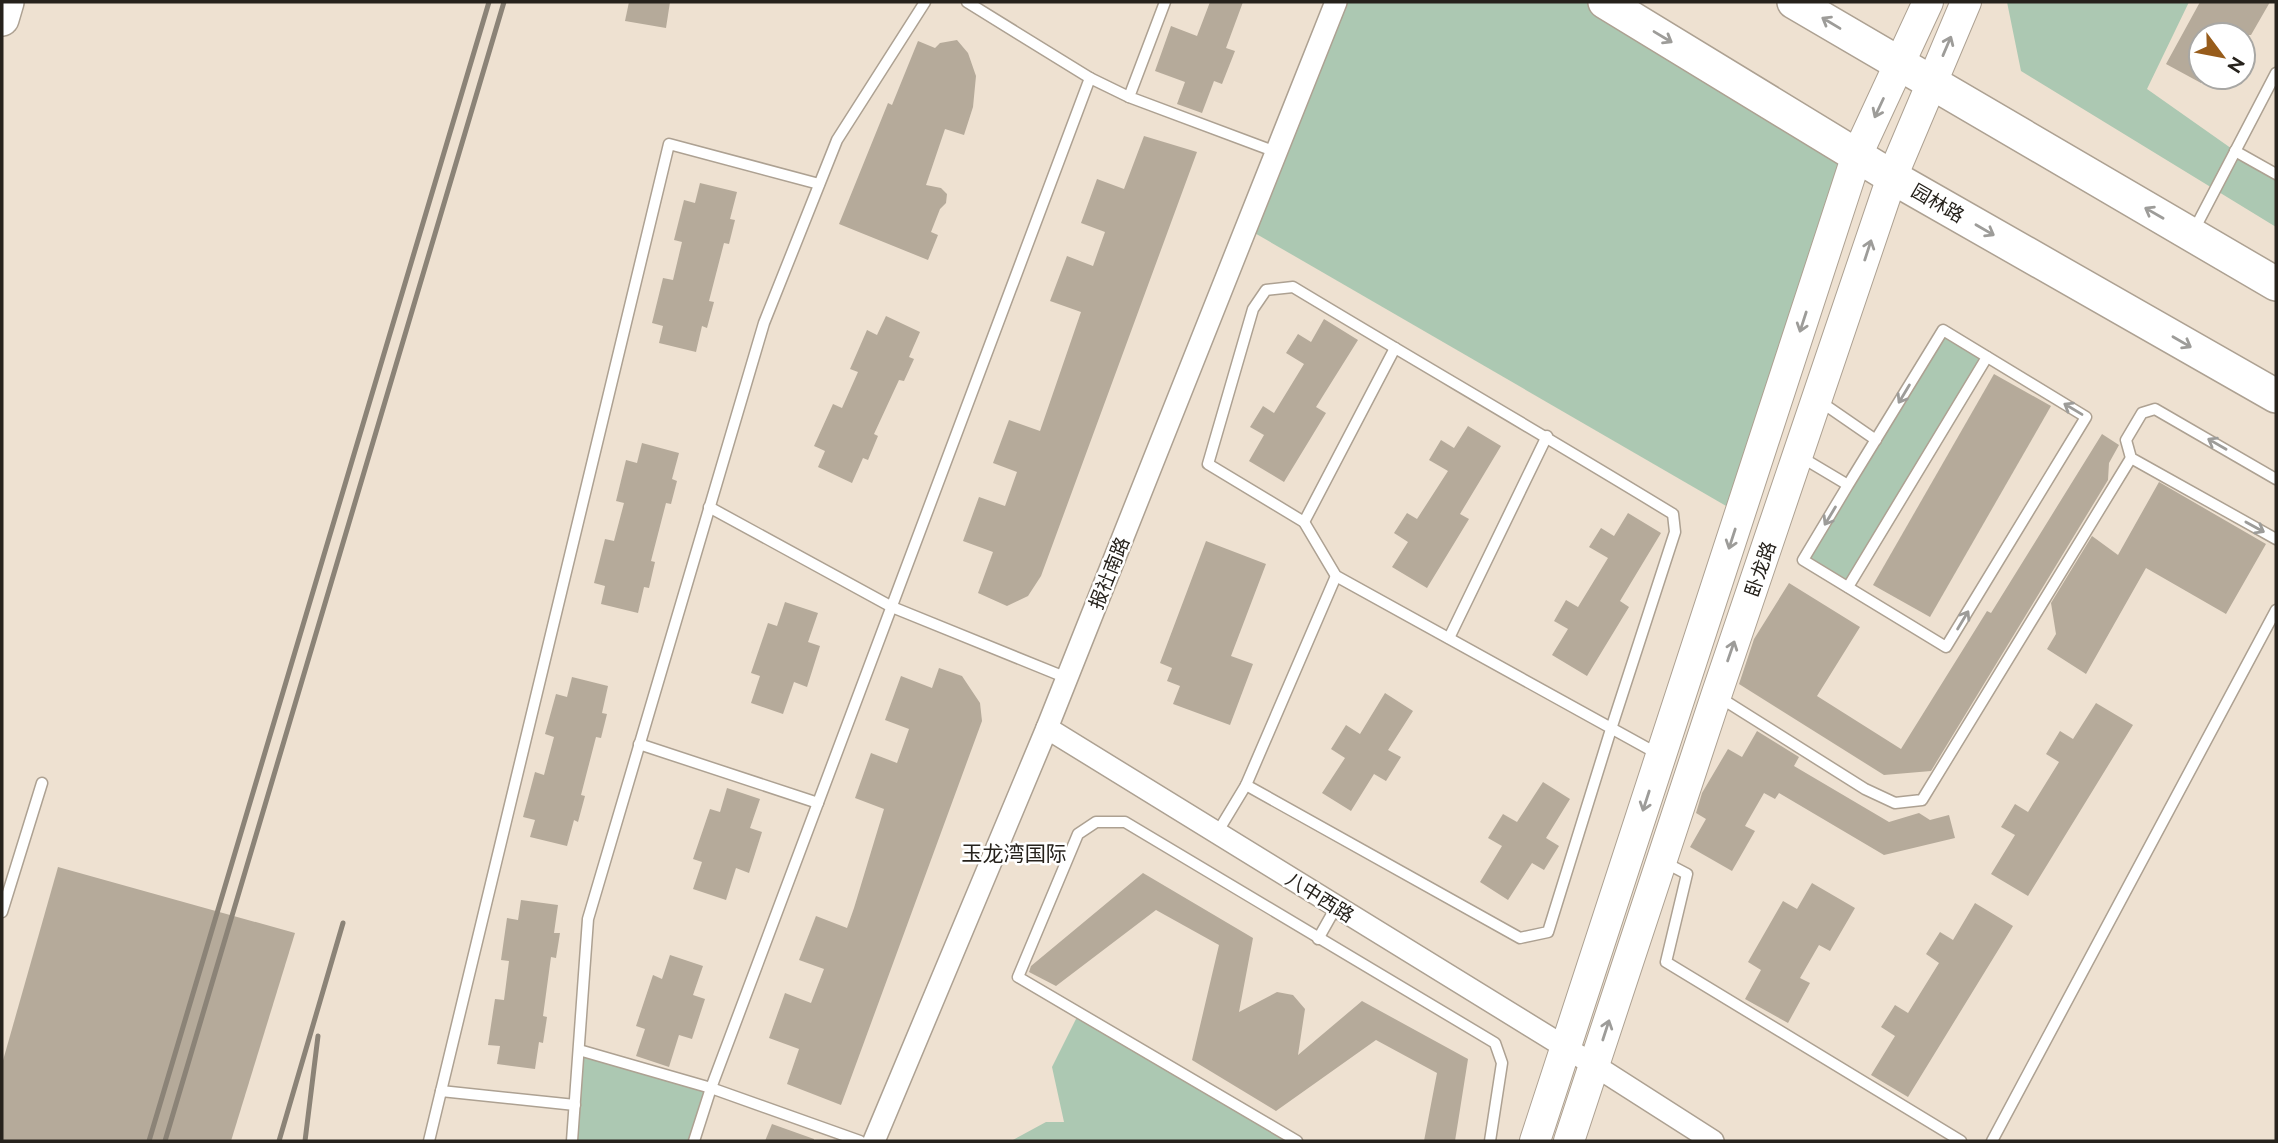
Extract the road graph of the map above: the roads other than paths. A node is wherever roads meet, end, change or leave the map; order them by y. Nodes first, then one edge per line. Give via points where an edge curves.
1 (7, 2) edge
2 (925, 2) edge
3 (967, 2) edge
4 (1165, 2) edge
5 (1336, 2) edge
6 (1605, 2) edge
7 (1794, 2) edge
8 (1928, 2) edge
9 (1966, 2) edge
10 (2, 19) edge
11 (1899, 64) junction
12 (2276, 73) edge
13 (1090, 78) junction
14 (1931, 83) junction
15 (1129, 97) junction
16 (2235, 151) junction
17 (1276, 152) junction
18 (1857, 155) junction
19 (2276, 174) edge
20 (1892, 177) junction
21 (819, 184) junction
22 (2192, 235) junction
23 (2276, 284) edge
24 (1395, 348) junction
25 (1987, 357) junction
26 (2276, 396) edge
27 (1818, 400) junction
28 (1547, 436) junction
29 (1876, 440) junction
30 (1799, 456) junction
31 (2131, 458) junction
32 (2276, 479) edge
33 (1848, 485) junction
34 (709, 508) junction
35 (1304, 522) junction
36 (2276, 539) edge
37 (1336, 576) junction
38 (1847, 587) junction
39 (892, 607) junction
40 (2276, 610) edge
41 (1449, 638) junction
42 (1067, 678) junction
43 (1716, 696) junction
44 (1612, 726) junction
45 (1047, 728) junction
46 (639, 744) junction
47 (1661, 756) junction
48 (42, 783) dead end
49 (1246, 785) junction
50 (818, 803) junction
51 (1217, 833) junction
52 (1661, 860) junction
53 (1336, 907) junction
54 (2, 912) edge
55 (1318, 939) junction
56 (1566, 1049) junction
57 (579, 1050) junction
58 (1594, 1065) junction
59 (711, 1088) junction
60 (441, 1091) junction
61 (575, 1105) junction
62 (429, 1141) edge
63 (572, 1141) edge
64 (694, 1141) edge
65 (860, 1141) edge
66 (874, 1141) edge
67 (1297, 1141) edge
68 (1490, 1141) edge
69 (1535, 1141) edge
70 (1569, 1141) edge
71 (1713, 1141) edge
72 (1961, 1141) edge
73 (1992, 1141) edge

1 - 10 main road
2 - 21 lane via 837,141
3 - 13 lane
4 - 15 lane
5 - 17 street, 报社南路
6 -> 18 main road, 园林路
11 -> 7 main road
8 - 11 main road, 卧龙路
14 -> 9 main road, 卧龙路
11 - 14 main road
11 -> 18 main road, 卧龙路
12 - 16 lane
13 - 15 lane
13 - 39 lane
14 - 20 main road, 卧龙路
22 -> 14 main road
15 - 17 lane
16 - 19 lane
16 - 22 lane
17 - 42 street, 报社南路
18 - 20 main road, 园林路
18 -> 47 main road, 卧龙路
20 -> 26 main road, 园林路
27 -> 20 main road, 卧龙路
21 - 34 lane via 764,323
21 - 60 lane via 669,144
22 - 23 main road
24 - 28 lane
24 - 35 lane
24 - 35 lane via 1293,287 1266,290 1253,309 1208,464
25 -> 29 lane via 1943,330
25 - 38 lane
38 -> 25 lane via 1946,647 2079,429 2086,417
27 - 29 lane
27 - 30 main road, 卧龙路
28 - 41 lane
28 - 44 lane via 1673,514 1675,532
29 - 33 lane
30 - 33 lane
43 -> 30 main road, 卧龙路
32 -> 31 lane via 2155,409 2143,413 2126,440
31 -> 36 lane
31 - 43 lane via 1923,800 1895,803 1865,789
33 -> 38 lane via 1803,560
34 - 39 lane
34 - 46 lane
35 - 37 lane
37 - 41 lane
37 - 49 lane
39 - 42 lane
39 - 50 lane
40 - 73 lane
41 - 44 lane
42 - 45 street, 报社南路
43 - 52 main road, 卧龙路
44 - 47 lane
44 - 49 lane via 1548,932 1520,938
45 - 51 street, 八中西路
45 - 66 street, 报社南路
46 - 50 lane
46 - 57 lane via 588,919
47 -> 56 main road, 卧龙路
48 - 54 lane
49 - 51 lane
50 - 59 lane
51 - 53 street, 八中西路
58 -> 52 main road, 卧龙路
52 - 72 lane via 1687,873 1666,962
53 - 55 lane
53 - 56 street, 八中西路
55 - 67 lane via 1125,822 1096,822 1078,834 1018,977
55 - 68 lane via 1495,1043 1502,1063
56 - 58 street, 八中西路
56 - 69 main road, 卧龙路
57 - 59 lane
57 - 61 lane
58 - 70 main road, 卧龙路
58 - 71 street, 八中西路
59 - 64 lane
59 - 65 lane
60 - 61 lane
60 - 62 lane
61 - 63 lane

